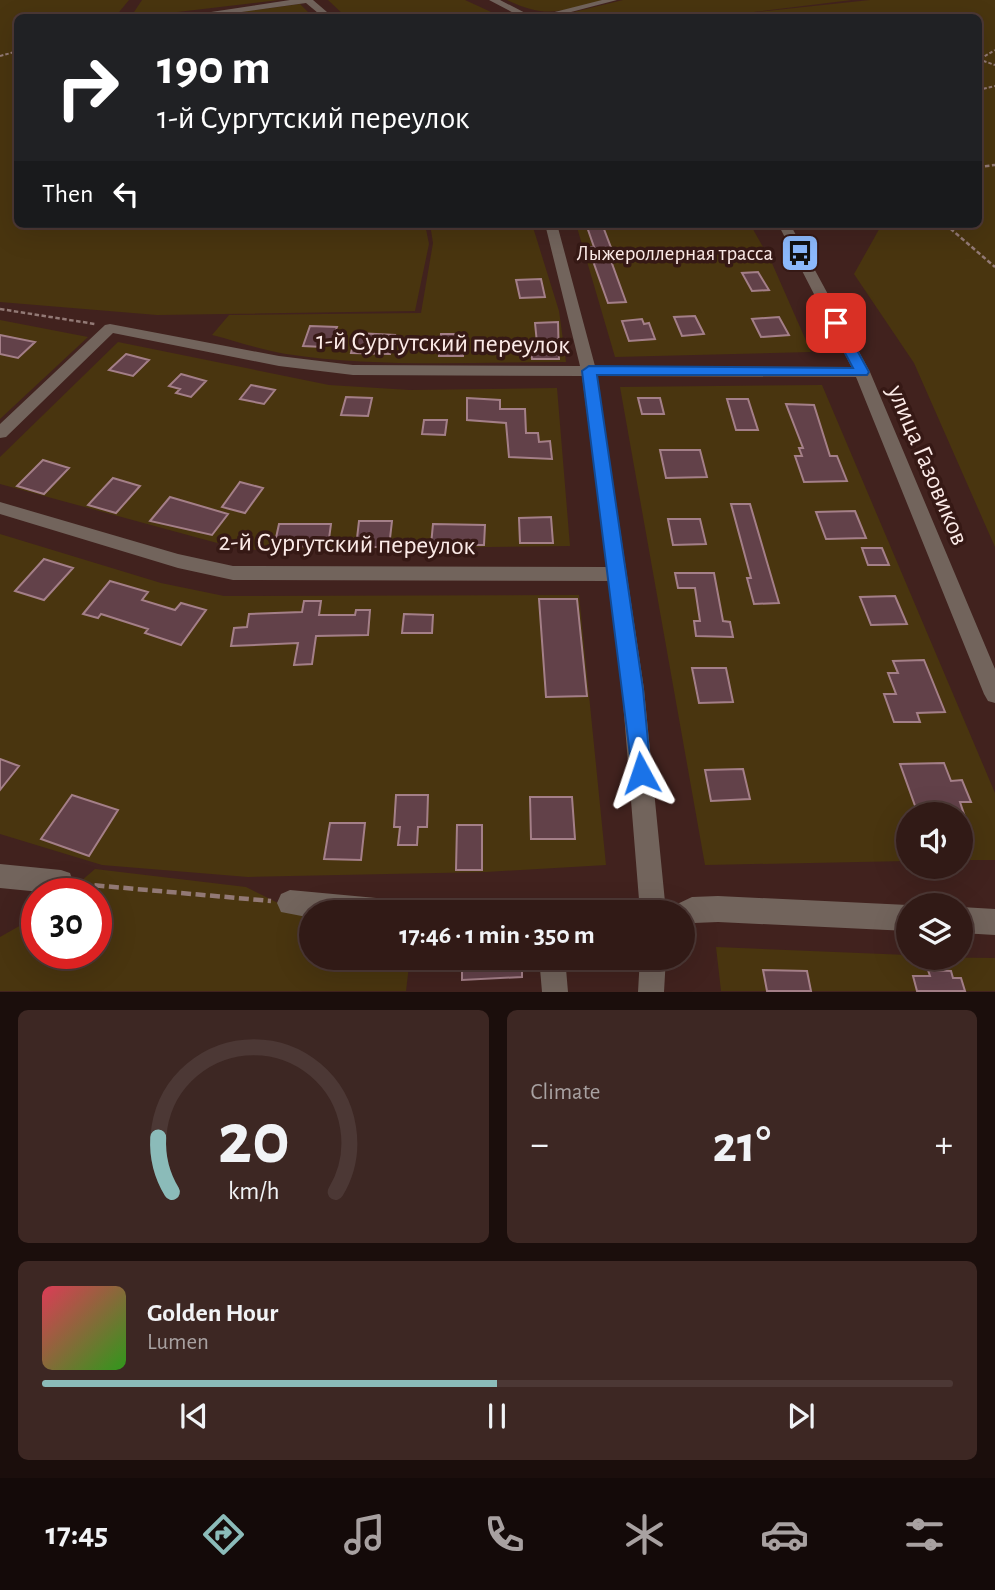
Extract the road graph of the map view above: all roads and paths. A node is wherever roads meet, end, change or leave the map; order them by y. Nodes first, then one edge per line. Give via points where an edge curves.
1 (308, 0) edge
2 (494, 0) edge
3 (613, 0) edge
4 (205, 14) edge
5 (325, 14) edge
6 (524, 14) edge
7 (551, 14) edge
8 (552, 228) edge
9 (786, 228) edge
10 (950, 228) edge
11 (995, 267) edge
12 (0, 309) edge
13 (110, 328) junction
14 (589, 371) junction
15 (862, 372) junction
16 (0, 433) edge
17 (0, 508) edge
18 (617, 575) junction
19 (995, 694) edge
20 (0, 876) edge
21 (21, 878) edge
22 (112, 887) edge
23 (652, 900) edge
24 (290, 903) joint
25 (299, 904) edge
26 (695, 911) edge
27 (896, 917) edge
28 (973, 921) edge
29 (995, 922) edge
30 (553, 970) edge
31 (652, 970) edge
32 (555, 992) edge
33 (651, 992) edge

1 - 4 street
1 - 5 street
2 - 6 street
3 - 7 street
8 - 14 street
9 - 15 street, улица Газовиков
10 - 11 path
12 - 13 path
13 - 14 street, 1-й Сургутский переулок via 317,367
13 - 16 street
14 - 15 street, 1-й Сургутский переулок
14 - 18 street
15 - 19 street, улица Газовиков
17 - 18 street, 2-й Сургутский переулок via 233,573
18 - 23 street via 633,689
20 - 21 street
22 - 24 path
24 - 25 street
26 - 27 street
28 - 29 street
30 - 32 street
31 - 33 street

